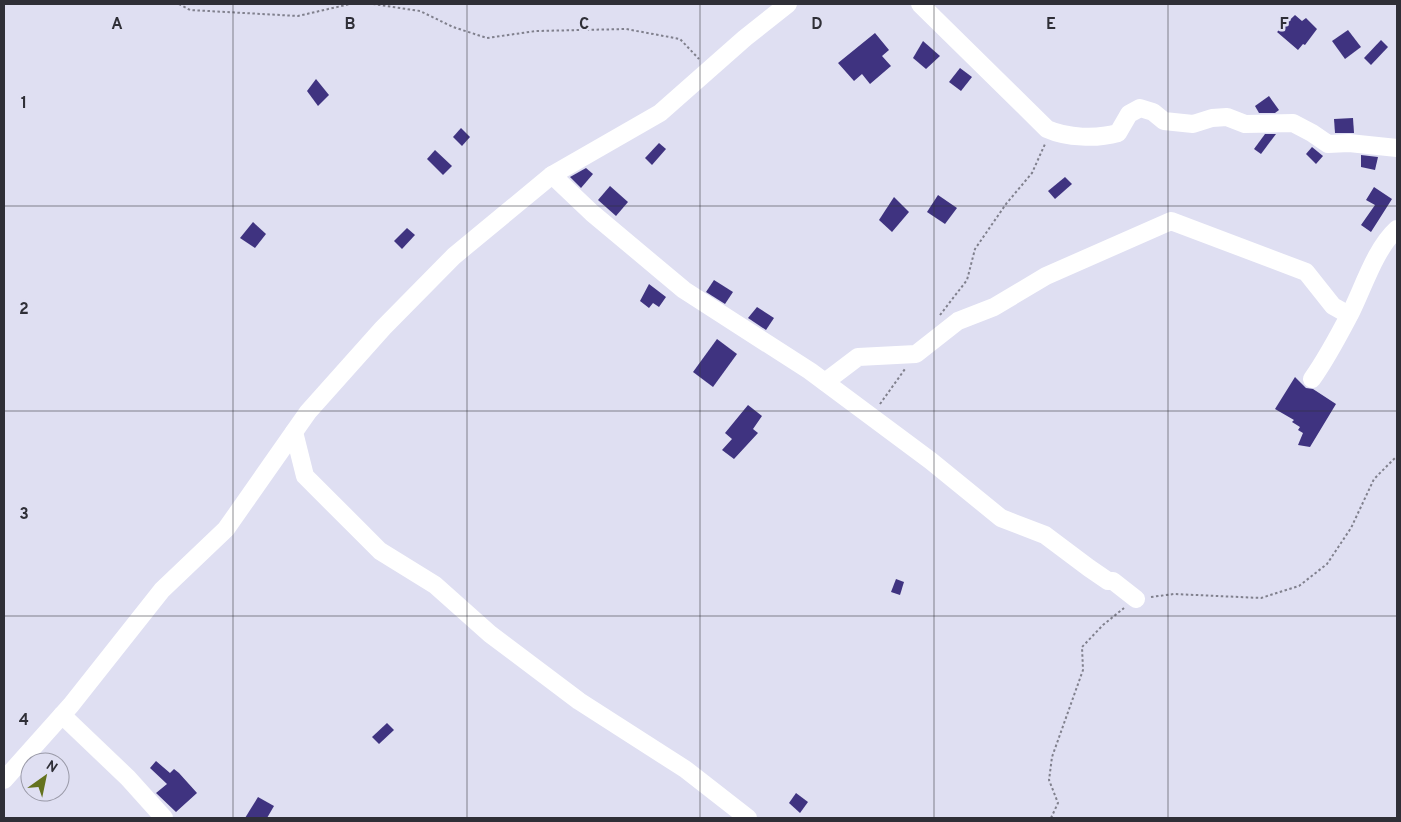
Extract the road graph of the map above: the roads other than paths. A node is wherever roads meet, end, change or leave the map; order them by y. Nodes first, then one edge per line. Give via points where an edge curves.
1 (788, 4) edge
2 (920, 4) edge
3 (1397, 148) edge
4 (552, 175) junction
5 (1397, 228) edge
6 (1349, 315) junction
7 (1312, 379) dead end
8 (825, 382) junction
9 (294, 432) junction
10 (1136, 599) road end
11 (62, 715) junction
12 (4, 780) edge
13 (164, 818) edge
14 (748, 818) edge

1 - 4 street via 660,113
2 - 3 street via 1047,128 1057,133 1104,136 1118,133 1129,114 1140,108 1153,112 1164,121 1193,124 1227,117 1245,124 1293,123 1328,144
4 - 8 street via 684,290
4 - 9 street via 454,256 383,328
5 - 6 street via 1363,282
6 - 7 street
6 - 8 street via 1333,306 1306,272 1171,221 1046,276 994,307 958,321 916,354 858,358
8 - 10 street via 1001,518 1046,535
9 - 11 street via 226,529 162,590
9 - 14 street via 304,476 380,551 436,585 490,634 579,701 685,769
11 - 12 street
11 - 13 street via 128,778

